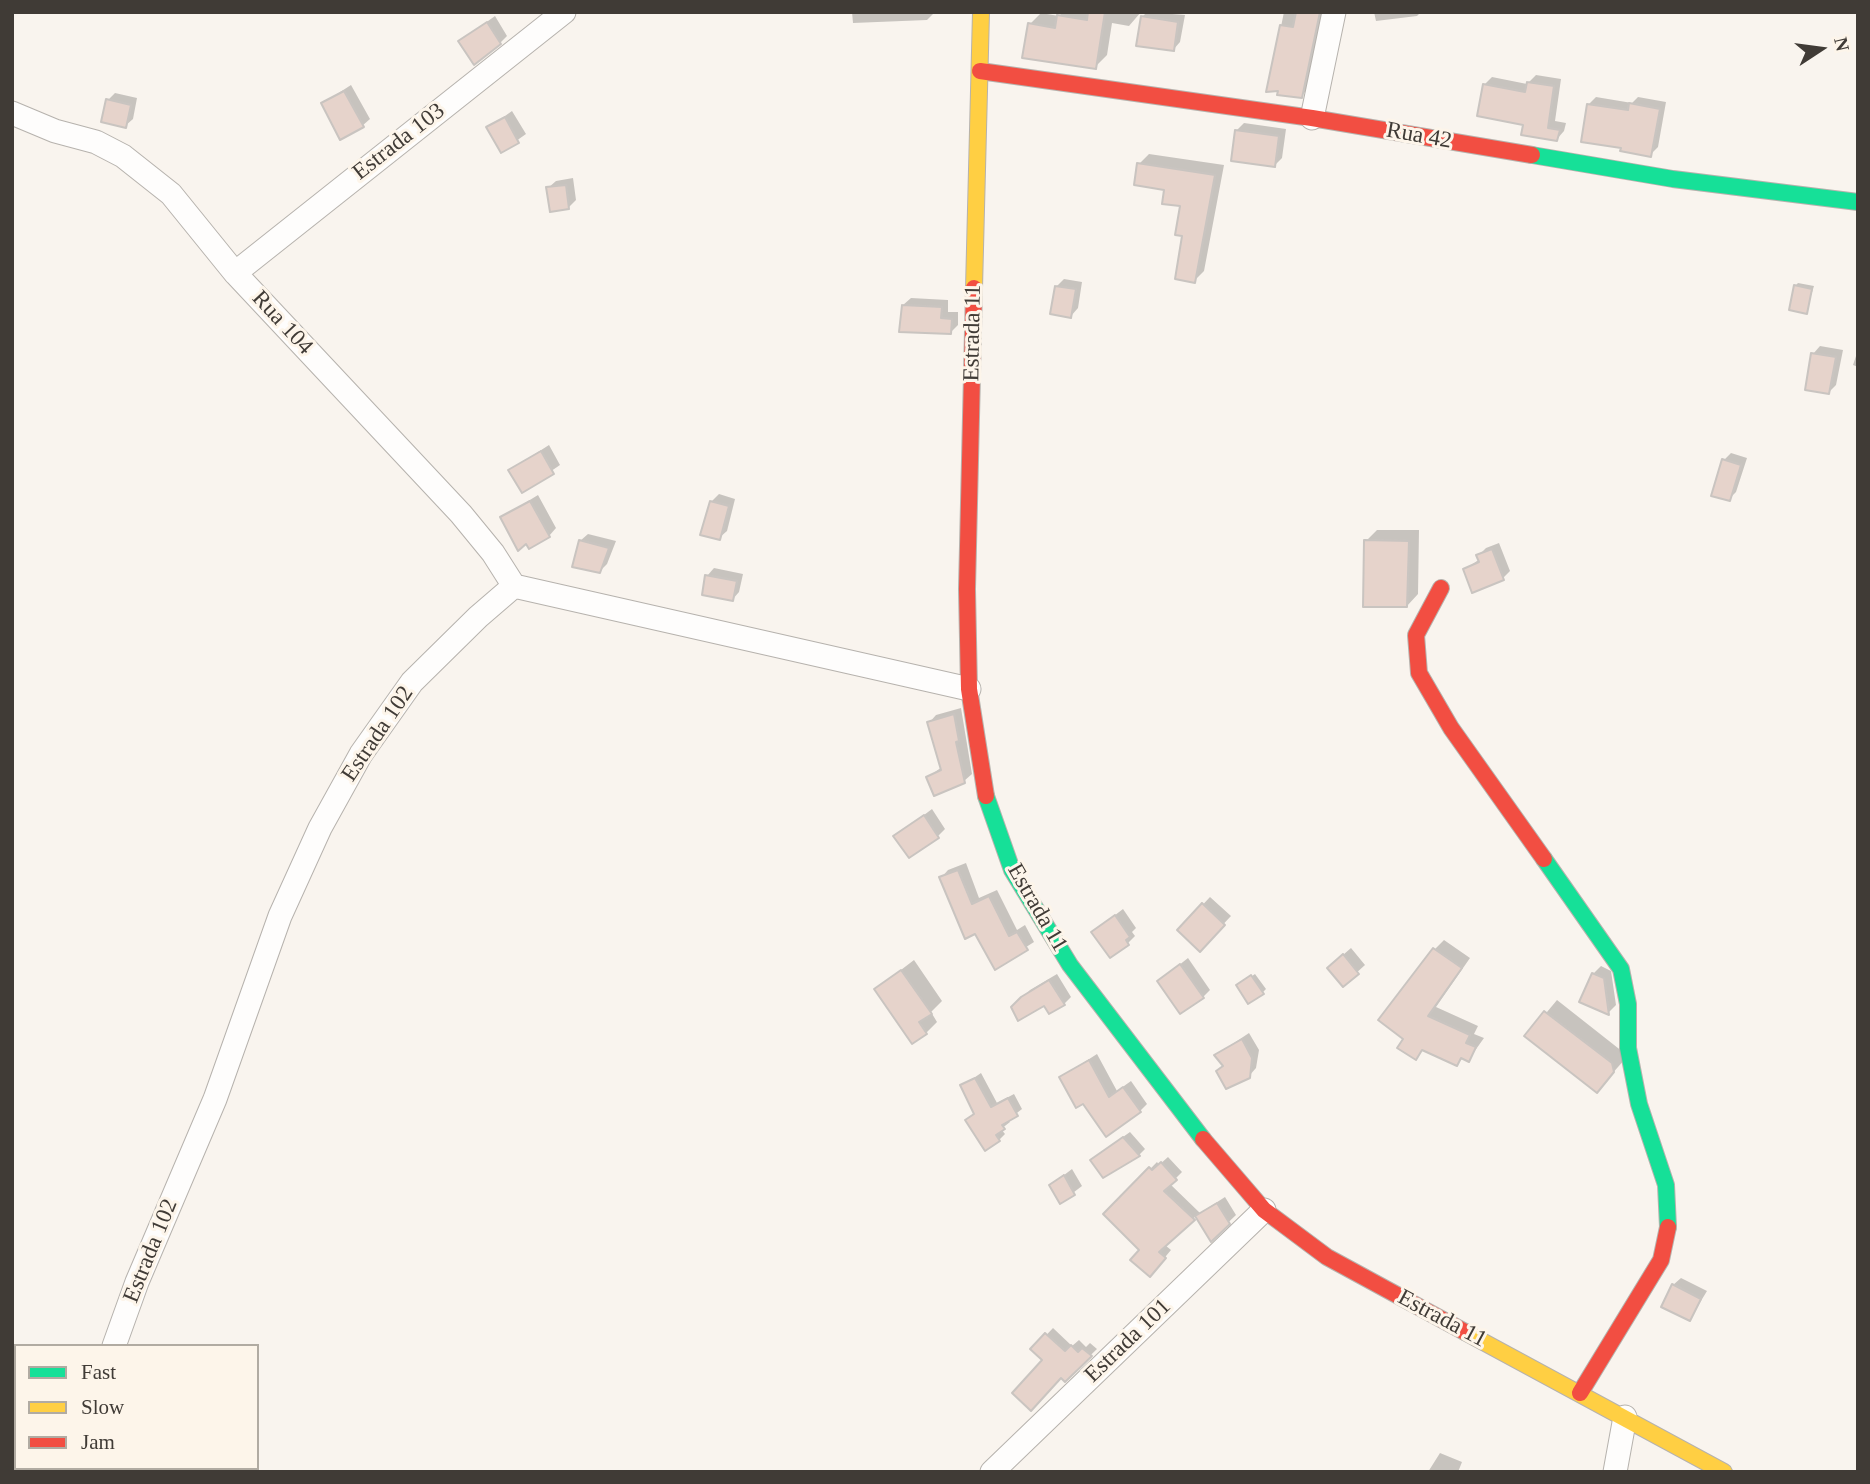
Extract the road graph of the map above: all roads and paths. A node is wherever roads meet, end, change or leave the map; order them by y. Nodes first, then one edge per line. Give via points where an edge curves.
1 (564, 12) edge
2 (981, 12) edge
3 (1334, 12) edge
4 (980, 71) junction
5 (12, 113) edge
6 (1312, 118) junction
7 (1858, 202) edge
8 (235, 273) junction
9 (513, 586) junction
10 (1441, 588) dead end
11 (969, 689) junction
12 (1264, 1210) junction
13 (115, 1344) edge
14 (1580, 1393) junction
15 (1625, 1417) junction
16 (992, 1472) edge
17 (1615, 1472) edge
18 (1724, 1472) edge

1 - 8 street, Estrada 103
2 - 4 street, Estrada 11
3 - 6 street
4 - 6 street, Rua 42
4 - 11 street, Estrada 11 via 967,589
5 - 8 street, Rua 104 via 96,142 143,170 171,194
6 - 7 street, Rua 42 via 1673,179
8 - 9 street, Rua 104 via 461,514
9 - 11 street
9 - 13 street, Estrada 102 via 412,682 361,754 320,828 280,916 215,1099
10 - 14 street via 1416,635 1419,673 1451,728 1621,969 1628,1004 1628,1048 1639,1104 1666,1185 1668,1228 1661,1259
11 - 12 street, Estrada 11 via 986,797 1012,870 1031,905 1135,1051 1226,1169
12 - 14 street, Estrada 11 via 1327,1257
12 - 16 street, Estrada 101
14 - 15 street, Estrada 11
15 - 17 street
15 - 18 street, Estrada 11

